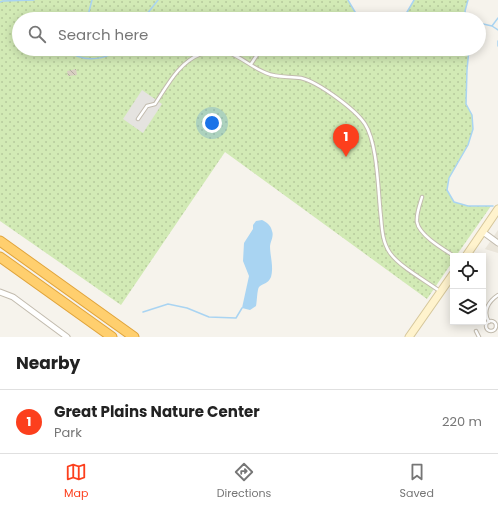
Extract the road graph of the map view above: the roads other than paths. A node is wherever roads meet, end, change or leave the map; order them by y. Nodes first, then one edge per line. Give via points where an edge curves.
1 (198, 56) edge
2 (235, 56) edge
3 (256, 56) edge
4 (251, 64) junction
5 (138, 119) dead end
6 (422, 197) dead end
7 (498, 209) edge
8 (482, 232) junction
9 (0, 241) edge
10 (498, 243) edge
11 (450, 253) edge
12 (468, 253) edge
13 (0, 257) edge
14 (450, 278) edge
15 (0, 292) edge
16 (441, 292) junction
17 (498, 294) edge
18 (489, 322) junction
19 (476, 331) dead end
20 (67, 337) edge
21 (112, 337) edge
22 (134, 337) edge
23 (409, 337) edge
24 (479, 337) edge

1 - 5 lane via 177,72 155,104 147,106
2 - 4 lane
3 - 4 lane
4 - 16 lane via 272,75 310,81 345,105 361,120 370,133 373,145 383,239 386,246 399,263
6 - 11 lane via 417,219 420,229
7 - 8 main road
8 - 10 street
8 - 12 main road
9 - 22 highway
13 - 21 highway
14 - 16 main road
15 - 20 street via 13,297
16 - 23 main road
17 - 18 lane via 490,301 485,312
18 - 18 lane via 486,328 490,333 497,326 495,322
19 - 24 lane

